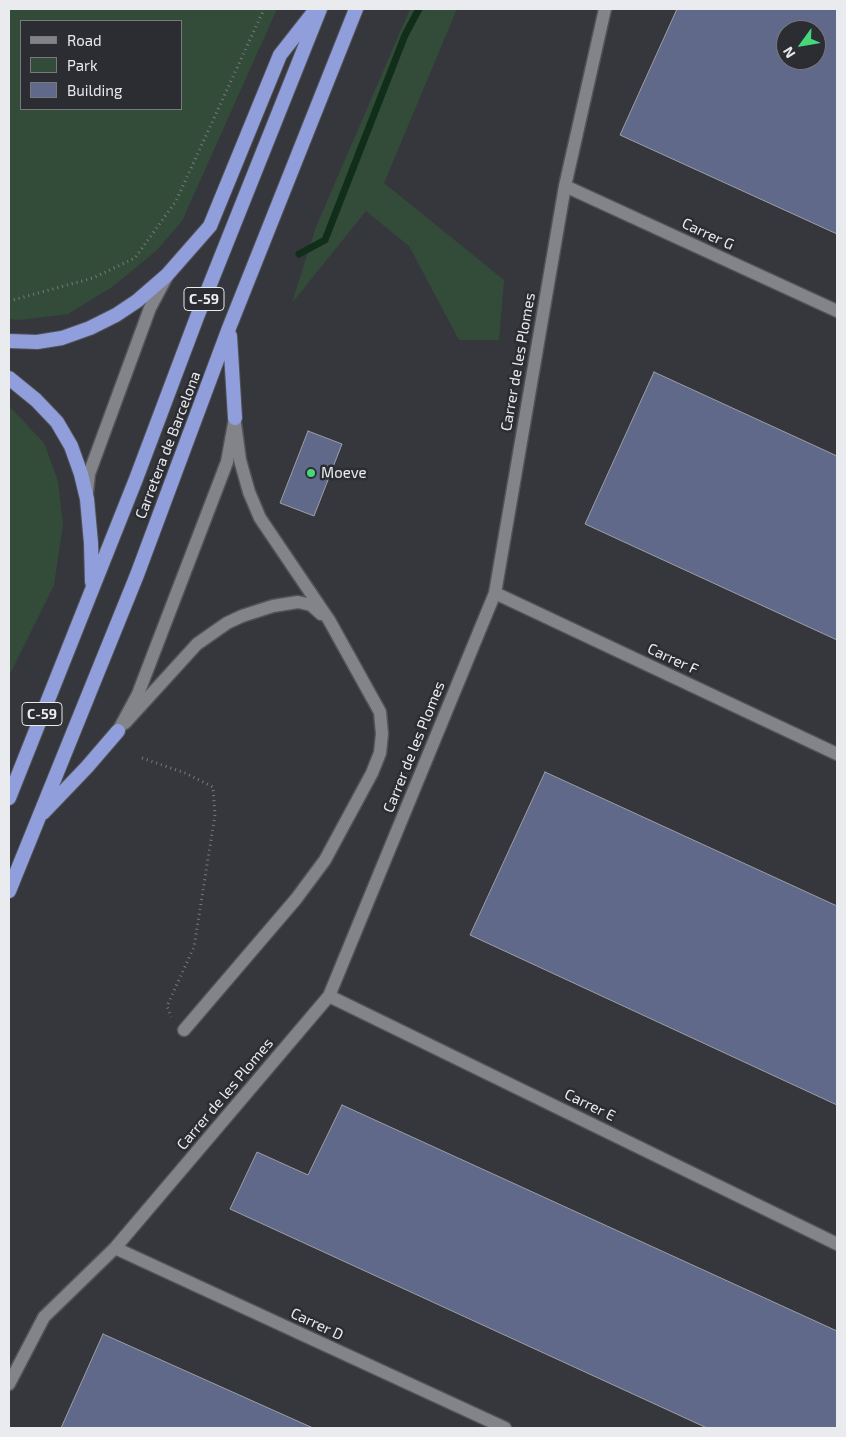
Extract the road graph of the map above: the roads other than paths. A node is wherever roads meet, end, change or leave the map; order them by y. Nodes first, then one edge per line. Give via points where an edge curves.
1 (319, 9) edge
2 (356, 9) edge
3 (605, 9) edge
4 (565, 186) junction
5 (167, 275) junction
6 (837, 311) edge
7 (229, 328) junction
8 (9, 341) edge
9 (9, 378) edge
10 (235, 418) junction
11 (87, 499) junction
12 (92, 590) junction
13 (495, 593) junction
14 (329, 620) junction
15 (118, 731) junction
16 (837, 754) edge
17 (9, 798) edge
18 (37, 819) junction
19 (9, 891) edge
20 (329, 996) junction
21 (184, 1030) road end
22 (837, 1244) edge
23 (115, 1248) junction
24 (9, 1384) edge
25 (505, 1428) edge

1 - 5 highway via 280,54 210,226
1 - 12 highway, Carretera de Barcelona / C-59
2 - 7 highway, Carretera de Barcelona / C-59
3 - 4 street, Carrer de les Plomes
4 - 6 street, Carrer G
4 - 13 street, Carrer de les Plomes
5 - 8 highway via 137,301 90,328 62,338 37,342
5 - 11 street via 150,308 89,474
7 - 10 highway
7 - 18 highway, Carretera de Barcelona / C-59 via 136,575
9 - 11 highway via 57,422 71,446
10 - 14 street via 240,460 260,518
10 - 15 street via 227,462 138,694
11 - 12 highway
12 - 17 highway, Carretera de Barcelona / C-59
13 - 16 street, Carrer F
13 - 20 street, Carrer de les Plomes
14 - 15 street via 311,606 298,602 273,606 227,623 197,644
14 - 21 street via 380,712 380,753 325,860 296,899
15 - 18 highway
18 - 19 highway, Carretera de Barcelona / C-59
20 - 22 street, Carrer E
20 - 23 street, Carrer de les Plomes
23 - 24 street, Carrer de les Plomes via 44,1317
23 - 25 street, Carrer D

